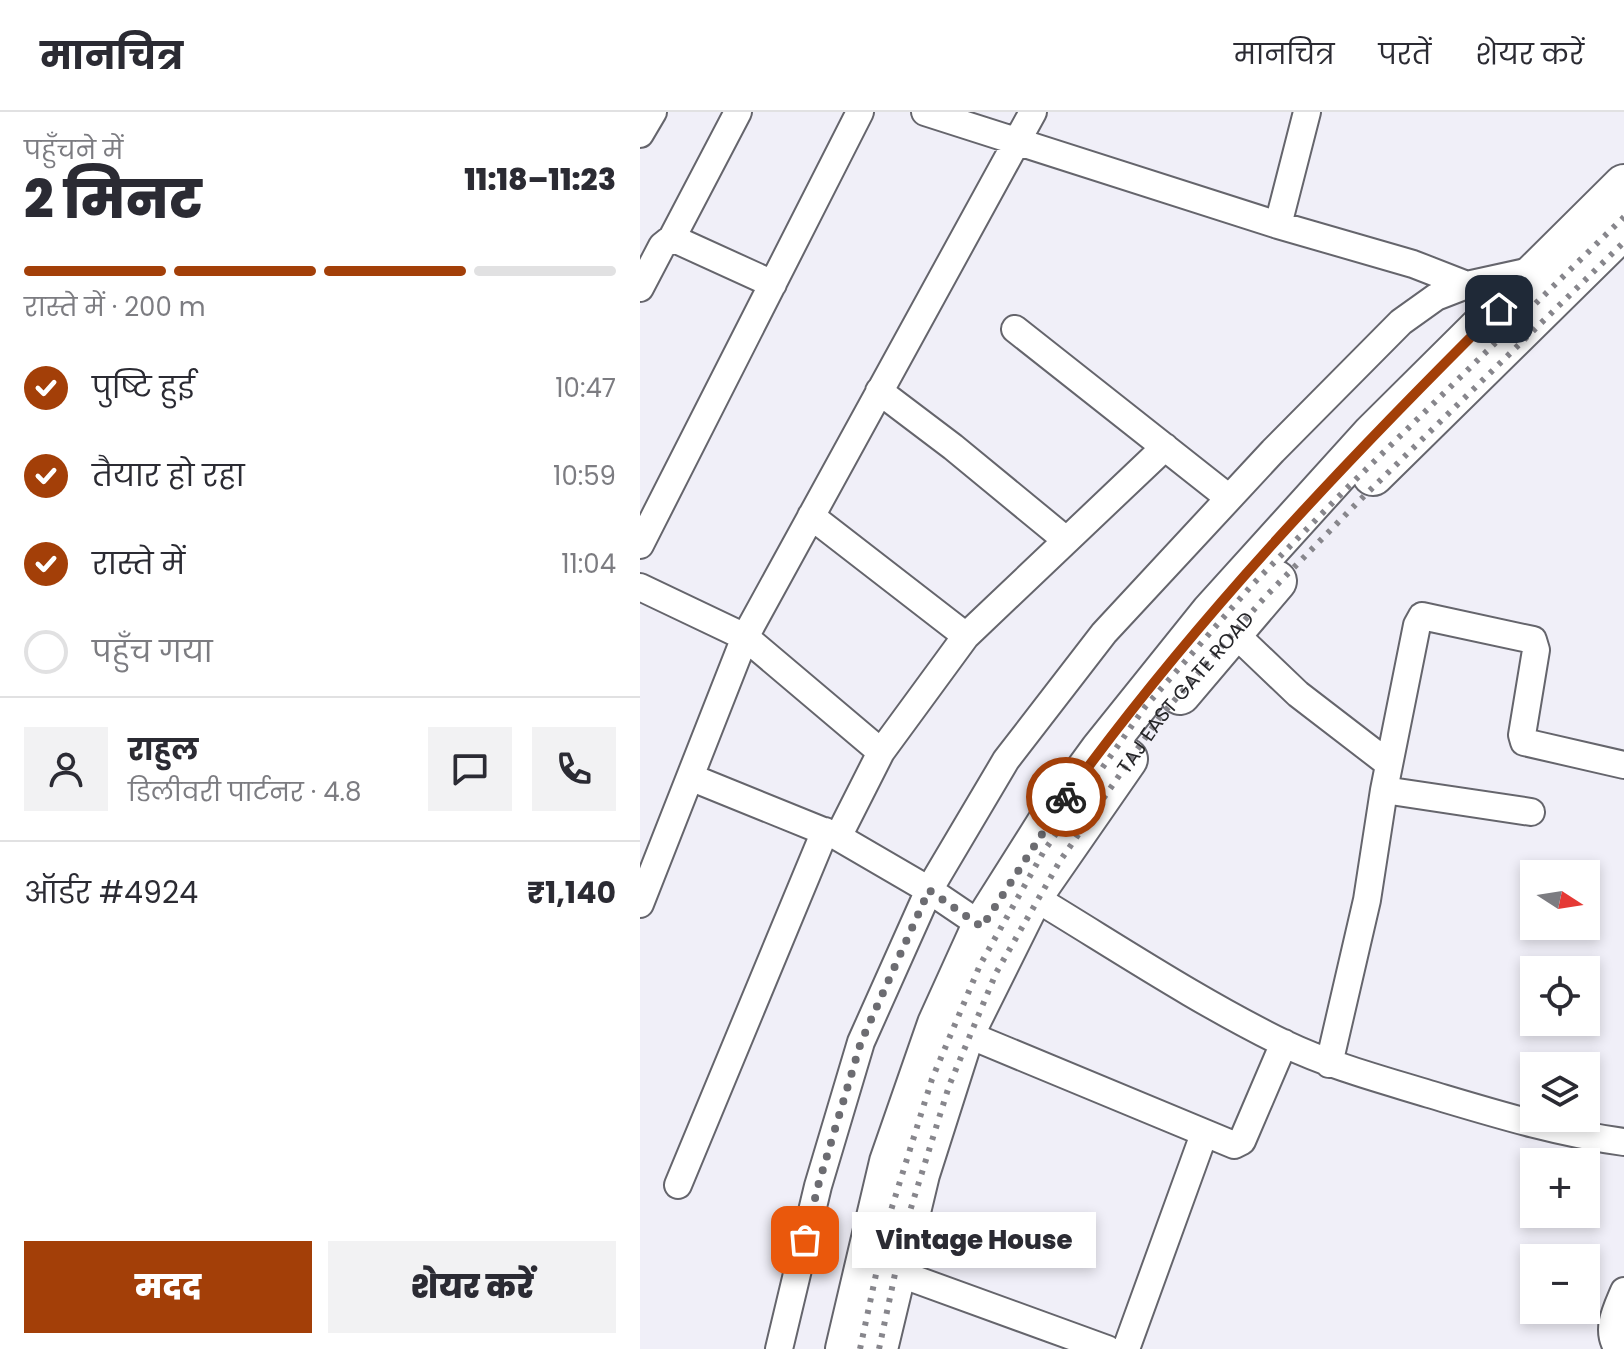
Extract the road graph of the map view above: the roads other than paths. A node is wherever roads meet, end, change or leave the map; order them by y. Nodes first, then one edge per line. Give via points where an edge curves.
1 (653, 112) edge
2 (738, 112) edge
3 (860, 112) edge
4 (925, 112) edge
5 (1033, 112) edge
6 (1307, 112) edge
7 (640, 134) edge
8 (1018, 142) junction
9 (1624, 185) edge
10 (1278, 225) junction
11 (1624, 228) edge
12 (672, 238) junction
13 (1539, 269) junction
14 (773, 284) junction
15 (1467, 285) junction
16 (640, 288) edge
17 (1015, 329) dead end
18 (879, 391) junction
19 (1165, 447) junction
20 (1229, 498) junction
21 (811, 516) junction
22 (1066, 540) junction
23 (640, 545) edge
24 (640, 587) edge
25 (1233, 632) junction
26 (966, 636) junction
27 (745, 637) junction
28 (881, 752) junction
29 (1389, 764) junction
30 (1624, 765) edge
31 (690, 777) junction
32 (1384, 790) junction
33 (1531, 812) dead end
34 (832, 834) junction
35 (929, 890) junction
36 (1032, 896) junction
37 (640, 904) edge
38 (995, 935) junction
39 (964, 1033) junction
40 (1284, 1043) junction
41 (1329, 1064) junction
42 (1204, 1134) junction
43 (1624, 1142) edge
44 (678, 1185) dead end
45 (895, 1272) junction
46 (1624, 1291) edge
47 (779, 1349) edge
48 (846, 1349) edge
49 (877, 1349) edge
50 (1107, 1349) edge
51 (1126, 1349) edge
52 (1618, 1349) edge

1 - 7 street
2 - 12 street
3 - 14 street
4 - 8 street
5 - 8 street
6 - 10 street
8 - 10 street
8 - 18 street
9 - 13 main road
10 - 15 street
11 - 25 main road, TAJ EAST GATE ROAD via 1394,453
12 - 14 street
12 - 16 street via 662,246
13 - 15 street
13 - 38 main road via 1373,434 1211,613 1047,824
14 - 23 street
15 - 20 street via 1436,297 1401,322
17 - 19 street
18 - 21 street
18 - 22 street
19 - 20 street
19 - 22 street
20 - 35 street via 1104,633 1006,760
21 - 26 street
21 - 27 street
22 - 26 street
24 - 27 street
25 - 29 street via 1298,694
25 - 36 main road, TAJ EAST GATE ROAD via 1130,755
26 - 28 street
27 - 28 street
27 - 31 street
28 - 34 street
29 - 30 street via 1417,625 1427,615 1533,640 1524,742
29 - 32 street
31 - 34 street
31 - 37 street
32 - 33 street
32 - 41 street via 1367,900
34 - 35 street
34 - 44 street
35 - 38 street
35 - 47 street via 861,1042 818,1186
36 - 38 main road, TAJ EAST GATE ROAD
36 - 40 street
38 - 39 main road, TAJ EAST GATE ROAD
38 - 48 main road via 938,1024 890,1162
39 - 42 street
39 - 45 main road, TAJ EAST GATE ROAD via 919,1174
40 - 41 street
40 - 42 street via 1242,1141 1229,1145
41 - 43 street via 1519,1120
42 - 51 street
45 - 49 main road, TAJ EAST GATE ROAD
45 - 50 street
46 - 52 street via 1611,1328

